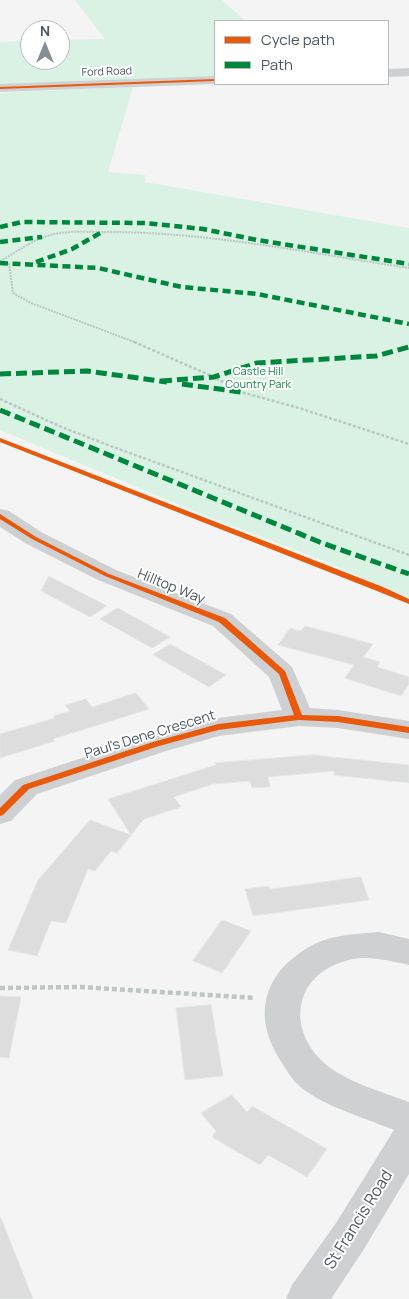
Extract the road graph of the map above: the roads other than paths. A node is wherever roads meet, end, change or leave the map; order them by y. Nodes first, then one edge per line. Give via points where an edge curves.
1 (409, 72) edge
2 (389, 73) edge
3 (214, 80) edge
4 (0, 88) edge
5 (0, 516) edge
6 (299, 717) junction
7 (409, 730) edge
8 (13, 788) edge
9 (0, 813) edge
10 (409, 952) edge
11 (409, 1119) edge
12 (409, 1139) edge
13 (307, 1299) edge

1 - 2 street
3 - 4 street, Ford Road
5 - 6 street, Hilltop Way via 34,538 107,575 222,620 282,673
6 - 7 street, Paul's Dene Crescent via 338,719
6 - 8 street, Paul's Dene Crescent via 218,727
8 - 9 street, Paul's Dene Crescent
10 - 11 street via 364,945 323,954 296,974 286,987 282,1026 288,1043 308,1071 342,1091
12 - 13 street, St Francis Road

